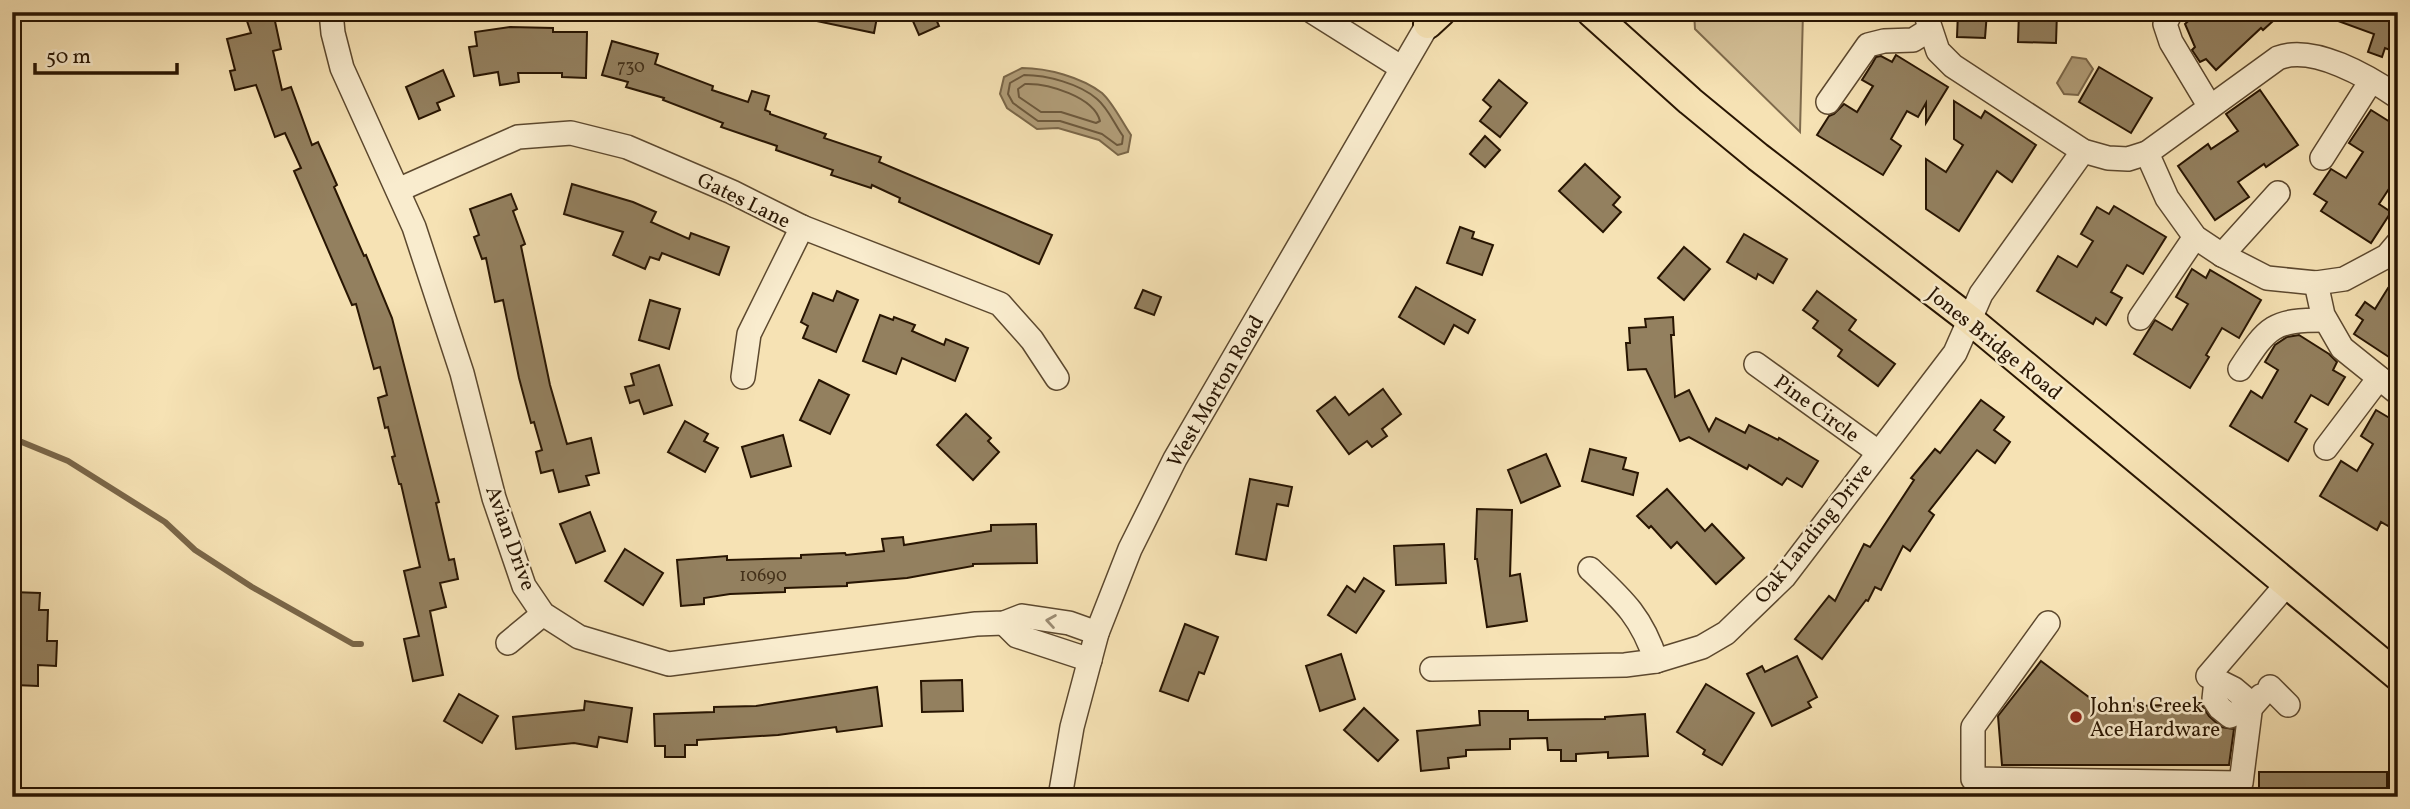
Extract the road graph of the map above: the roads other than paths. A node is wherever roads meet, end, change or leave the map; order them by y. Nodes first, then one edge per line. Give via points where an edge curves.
1 (331, 12) edge
2 (1313, 12) edge
3 (1591, 12) edge
4 (2171, 12) edge
5 (1435, 16) edge
6 (1927, 21) edge
7 (1402, 68) junction
8 (2371, 81) junction
9 (2396, 93) edge
10 (1828, 102) dead end
11 (2210, 107) junction
12 (2083, 151) junction
13 (2147, 153) junction
14 (2322, 158) dead end
15 (398, 190) junction
16 (2278, 193) dead end
17 (802, 227) junction
18 (2195, 237) junction
19 (2398, 243) edge
20 (2222, 256) junction
21 (2316, 283) junction
22 (2140, 318) dead end
23 (1970, 320) junction
24 (2325, 320) junction
25 (1756, 364) dead end
26 (2240, 369) dead end
27 (743, 376) dead end
28 (2379, 377) junction
29 (1057, 378) dead end
30 (2398, 393) edge
31 (2326, 448) dead end
32 (1878, 452) junction
33 (1590, 569) dead end
34 (2287, 584) junction
35 (543, 614) junction
36 (1004, 623) junction
37 (2048, 623) dead end
38 (1097, 633) junction
39 (508, 643) dead end
40 (1090, 660) junction
41 (1656, 662) junction
42 (1432, 669) dead end
43 (2398, 676) edge
44 (2257, 697) junction
45 (2288, 705) dead end
46 (1060, 797) edge

1 - 15 street, Avian Drive via 342,68
2 - 7 street
3 - 23 main road, Jones Bridge Road via 1758,157
4 - 11 street via 2165,24 2171,42
5 - 7 street, West Morton Road
6 - 10 street via 1913,40 1868,45
6 - 12 street via 1938,51 1954,66
7 - 38 street, West Morton Road via 1175,459 1130,549
8 - 9 street
8 - 11 street via 2319,58 2288,54
8 - 14 street
11 - 13 street
12 - 13 street via 2128,159
12 - 23 street, Oak Landing Drive via 1981,294
13 - 18 street via 2167,198
15 - 17 street, Gates Lane via 518,137 572,133 627,147
15 - 35 street, Avian Drive via 462,373 494,498 524,586
16 - 20 street
17 - 27 street via 749,334
17 - 29 street, Gates Lane via 1000,304
18 - 20 street
18 - 22 street
19 - 21 street via 2387,256 2344,279
20 - 21 street via 2267,278
21 - 24 street
23 - 32 street, Oak Landing Drive via 1955,353
23 - 34 main road, Jones Bridge Road
24 - 26 street via 2281,322 2258,341
24 - 28 street via 2342,348
25 - 32 street, Pine Circle
28 - 30 street
28 - 31 street
32 - 41 street, Oak Landing Drive via 1784,577 1743,618 1702,647
33 - 41 street via 1626,602 1648,636
34 - 43 main road, Jones Bridge Road
34 - 44 street via 2208,676 2216,680 2214,699 2230,716
35 - 36 street, Avian Drive via 579,638 669,664
35 - 39 street
38 -> 36 street, Avian Drive via 1023,616
36 - 40 street via 1017,636
37 - 44 street via 1973,727 1973,779 2241,783
38 - 40 street, West Morton Road
40 - 46 street, West Morton Road
41 - 42 street, Oak Landing Drive
44 - 45 street

